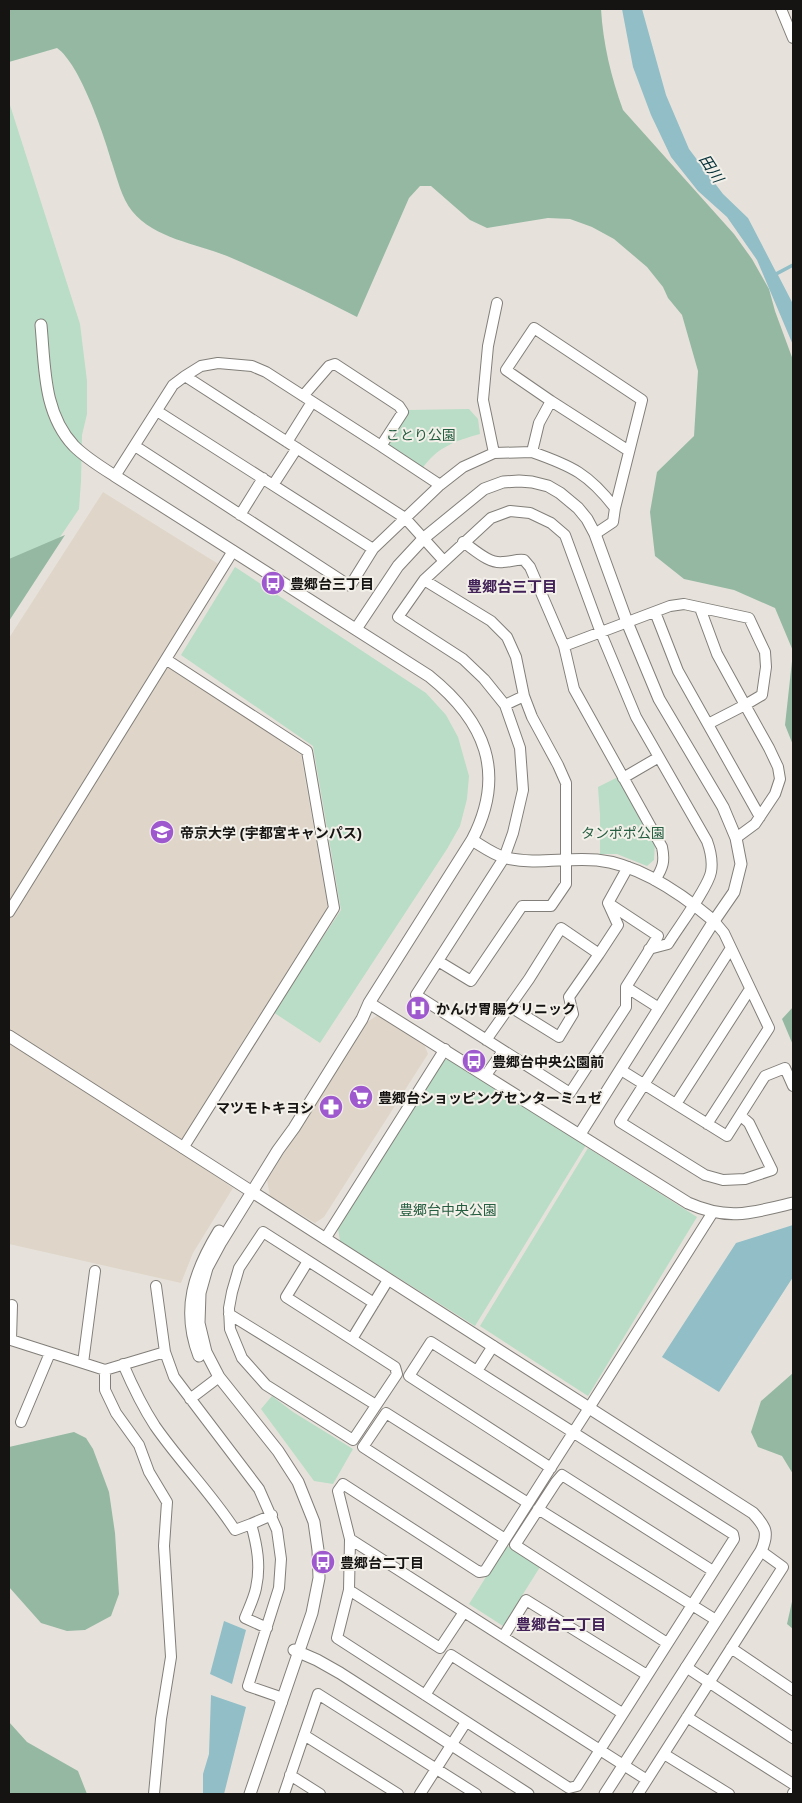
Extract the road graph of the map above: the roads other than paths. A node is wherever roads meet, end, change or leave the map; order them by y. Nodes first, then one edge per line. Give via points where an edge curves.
1 (781, 9) edge
2 (793, 38) edge
3 (497, 303) dead end
4 (41, 324) dead end
5 (185, 376) junction
6 (303, 396) junction
7 (312, 402) junction
8 (551, 402) junction
9 (157, 411) junction
10 (287, 442) junction
11 (135, 446) junction
12 (381, 446) junction
13 (297, 448) junction
14 (629, 451) junction
15 (532, 452) junction
16 (494, 453) junction
17 (115, 476) junction
18 (263, 478) junction
19 (273, 485) junction
20 (440, 485) junction
21 (615, 508) junction
22 (240, 515) junction
23 (405, 518) junction
24 (595, 534) junction
25 (424, 538) junction
26 (463, 542) junction
27 (373, 549) junction
28 (233, 551) junction
29 (444, 560) junction
30 (424, 580) junction
31 (700, 608) junction
32 (655, 612) junction
33 (627, 622) junction
34 (356, 629) junction
35 (601, 633) junction
36 (564, 646) junction
37 (167, 660) junction
38 (524, 696) junction
39 (505, 705) junction
40 (744, 705) junction
41 (708, 724) junction
42 (659, 757) junction
43 (623, 778) junction
44 (760, 817) junction
45 (736, 838) junction
46 (472, 840) junction
47 (504, 858) junction
48 (565, 859) junction
49 (628, 867) junction
50 (655, 880) junction
51 (608, 902) junction
52 (693, 905) junction
53 (9, 912) edge
54 (714, 921) junction
55 (731, 948) junction
56 (649, 949) junction
57 (599, 954) junction
58 (438, 961) junction
59 (626, 987) junction
60 (750, 989) junction
61 (370, 1003) junction
62 (509, 1006) junction
63 (659, 1008) junction
64 (9, 1036) edge
65 (486, 1040) junction
66 (445, 1049) junction
67 (503, 1051) junction
68 (621, 1070) junction
69 (486, 1075) junction
70 (643, 1084) junction
71 (793, 1086) edge
72 (676, 1104) junction
73 (740, 1116) junction
74 (707, 1124) junction
75 (580, 1134) junction
76 (183, 1148) junction
77 (248, 1190) junction
78 (793, 1203) edge
79 (714, 1212) junction
80 (324, 1239) junction
81 (308, 1261) junction
82 (95, 1271) dead end
83 (388, 1280) junction
84 (156, 1286) dead end
85 (374, 1303) junction
86 (12, 1305) dead end
87 (229, 1314) junction
88 (352, 1339) junction
89 (493, 1346) junction
90 (165, 1352) junction
91 (50, 1353) junction
92 (83, 1363) junction
93 (123, 1364) junction
94 (105, 1370) junction
95 (477, 1371) junction
96 (216, 1379) junction
97 (190, 1399) junction
98 (376, 1405) junction
99 (589, 1408) junction
100 (21, 1422) dead end
101 (574, 1432) junction
102 (551, 1468) junction
103 (528, 1504) junction
104 (538, 1509) junction
105 (272, 1515) junction
106 (251, 1524) junction
107 (350, 1539) junction
108 (505, 1539) junction
109 (761, 1551) junction
110 (713, 1571) junction
111 (349, 1590) junction
112 (691, 1605) junction
113 (464, 1612) junction
114 (716, 1620) junction
115 (267, 1628) junction
116 (503, 1637) junction
117 (667, 1643) junction
118 (731, 1648) junction
119 (296, 1651) junction
120 (686, 1667) junction
121 (647, 1675) junction
122 (710, 1682) junction
123 (793, 1690) edge
124 (425, 1695) junction
125 (279, 1699) junction
126 (622, 1713) junction
127 (687, 1717) junction
128 (466, 1722) junction
129 (304, 1735) junction
130 (793, 1738) edge
131 (451, 1746) junction
132 (600, 1749) junction
133 (664, 1754) junction
134 (623, 1764) junction
135 (436, 1769) junction
136 (290, 1775) junction
137 (647, 1780) junction
138 (793, 1784) edge
139 (641, 1793) edge
140 (154, 1794) edge
141 (244, 1794) edge
142 (250, 1794) edge
143 (284, 1794) edge
144 (320, 1794) edge
145 (398, 1794) edge
146 (420, 1794) edge
147 (476, 1794) edge
148 (528, 1794) edge
149 (604, 1794) edge
150 (728, 1794) edge

1 - 2 street
3 - 16 street via 488,346 483,400
4 - 17 street via 48,393 58,423 75,446
5 - 6 street via 201,366 252,366
5 - 9 street via 173,385
5 - 10 street
6 - 7 street
6 - 12 street via 329,366 335,364 343,369 399,406 403,412
7 - 10 street
7 - 12 street
8 - 14 street
8 - 14 street via 506,370 534,328 642,400
8 - 15 street via 539,424
9 - 11 street
9 - 18 street
10 - 13 street
11 - 17 street
11 - 22 street
12 - 20 street
13 - 19 street
13 - 23 street
14 - 21 street
15 - 16 street
15 - 21 street via 579,472 599,487
16 - 20 street via 463,468
17 - 28 street
18 - 19 street
18 - 22 street
19 - 27 street
20 - 23 street
21 - 24 street via 613,522
22 - 27 street via 350,586
23 - 25 street
23 - 27 street
24 - 25 street via 582,513 560,493 548,486 519,481 503,482 484,489
24 - 33 street
25 - 29 street
25 - 34 street via 398,566
26 - 29 street
26 - 35 street via 491,518 510,511 530,513 551,523 564,536
26 - 36 street via 492,561 524,560
28 - 34 street
28 - 37 street
29 - 30 street
30 - 38 street via 491,621 507,637 516,657
30 - 39 street via 398,617 463,659
31 - 32 street via 684,604
31 - 40 street via 716,654
31 - 40 street via 749,618 765,652 762,695
32 - 33 street
32 - 41 street via 678,672
33 - 35 street
33 - 45 street via 659,699 723,807
34 - 46 street via 443,687 477,728 488,763 488,782 484,814
35 - 36 street
35 - 42 street via 636,717
36 - 43 street via 574,689
37 - 53 street
37 - 76 street via 307,751 334,908
38 - 39 street
38 - 48 street via 566,783
39 - 47 street via 520,748 524,790
40 - 41 street
40 - 44 street via 769,748 780,779 775,794
41 - 44 street
42 - 43 street
42 - 52 street via 707,841 712,857 711,874
43 - 50 street via 662,847 664,863
44 - 45 street
45 - 54 street via 741,864 734,892
46 - 47 street
46 - 61 street
47 - 48 street
47 - 58 street
48 - 49 street via 597,860
48 - 58 street via 566,884 551,906 522,906 471,981
49 - 50 street
49 - 51 street
50 - 52 street
51 - 56 street via 658,936
51 - 57 street via 618,925
52 - 54 street
52 - 56 street via 668,944
54 - 55 street
54 - 63 street
55 - 60 street
55 - 70 street
56 - 59 street
57 - 62 street via 561,928
57 - 62 street via 569,997 572,1014 559,1037
58 - 65 street via 416,995
59 - 63 street
59 - 67 street via 626,1007 570,1093
60 - 72 street
60 - 74 street via 769,1028
61 - 66 street
61 - 77 street
62 - 65 street
63 - 68 street
64 - 76 street
65 - 67 street
66 - 69 street
66 - 80 street
67 - 69 street
68 - 70 street
68 - 75 street
69 - 75 street
70 - 72 street
70 - 73 street via 620,1122 705,1175 723,1180 745,1179 772,1170 749,1123
71 - 73 street via 785,1068 765,1076
72 - 74 street
73 - 74 street via 727,1136
75 - 79 street via 676,1196
76 - 77 street
77 - 80 street
77 - 96 street via 213,1256 200,1293 201,1338
78 - 79 street via 742,1214
79 - 99 street
80 - 83 street
81 - 85 street
81 - 87 street via 263,1232 239,1268
81 - 88 street via 286,1297
82 - 92 street
83 - 85 street
83 - 89 street
84 - 90 street
85 - 88 street
86 - 91 street via 11,1340
87 - 98 street
87 - 98 street via 230,1329 242,1358 266,1385 353,1440
88 - 98 street via 395,1367 397,1374
89 - 95 street
89 - 99 street
90 - 93 street
90 - 97 street via 174,1377
91 - 92 street
91 - 100 street
92 - 94 street
93 - 94 street
93 - 106 street via 138,1398 156,1426 235,1530
94 - 140 street via 105,1390 116,1413 139,1445 149,1472 167,1502 164,1546 171,1657
95 - 101 street
95 - 102 street via 431,1342 409,1376
96 - 97 street
96 - 119 street via 289,1467 307,1500 314,1522 319,1578 312,1613
97 - 105 street via 259,1489
99 - 101 street
99 - 109 street via 753,1513 764,1524 766,1539
101 - 102 street
101 - 110 street via 733,1534 734,1539
102 - 103 street
103 - 108 street
103 - 108 street via 386,1413 363,1447
104 - 110 street via 562,1475
104 - 112 street
104 - 117 street via 516,1545
105 - 106 street
105 - 115 street via 281,1559 279,1588
106 - 115 street via 258,1549 258,1569 256,1587 245,1618
107 - 108 street via 338,1491 343,1484 479,1572 486,1571
107 - 111 street
107 - 113 street
109 - 114 street
109 - 118 street via 783,1567
110 - 112 street
111 - 113 street via 440,1648
111 - 124 street via 337,1638
112 - 114 street
112 - 117 street
113 - 116 street
114 - 120 street
115 - 125 street via 248,1686
116 - 121 street via 526,1600
116 - 126 street
117 - 121 street
118 - 122 street
118 - 123 street
119 - 125 street
119 - 131 street via 327,1665
120 - 122 street
120 - 134 street
121 - 126 street
122 - 127 street
122 - 130 street
124 - 128 street
124 - 132 street via 451,1655
125 - 141 street
125 - 142 street
126 - 132 street
127 - 133 street
127 - 138 street
128 - 131 street
128 - 132 street via 569,1788 577,1786
129 - 135 street via 318,1694
129 - 136 street
129 - 145 street
131 - 135 street
131 - 148 street
132 - 134 street
133 - 137 street
133 - 150 street
134 - 137 street
134 - 149 street
135 - 146 street
135 - 147 street
136 - 143 street
136 - 144 street
137 - 139 street

